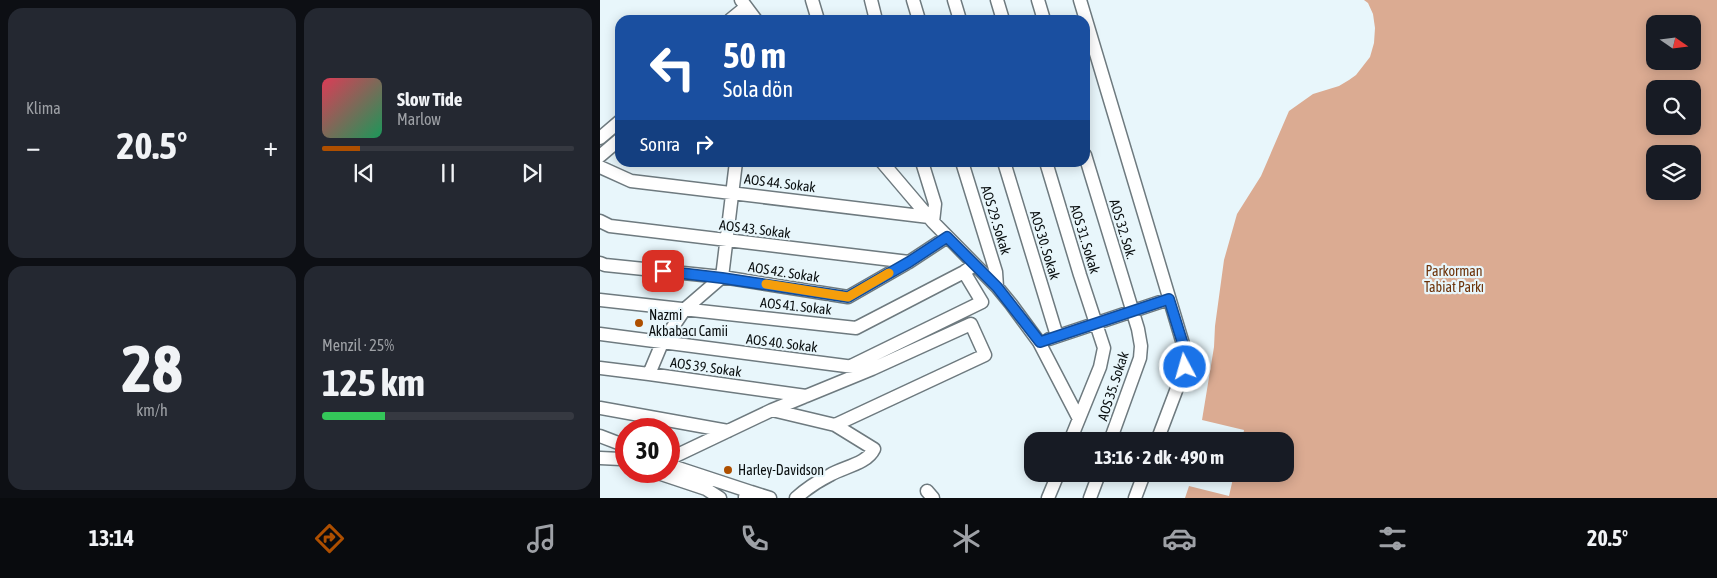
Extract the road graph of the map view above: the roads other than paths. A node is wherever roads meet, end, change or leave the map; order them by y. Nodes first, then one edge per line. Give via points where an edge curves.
1 (812, 0) edge
2 (871, 0) edge
3 (913, 0) edge
4 (954, 0) edge
5 (997, 0) edge
6 (1038, 0) edge
7 (1080, 0) edge
8 (747, 2) edge
9 (735, 15) edge
10 (755, 15) edge
11 (816, 15) edge
12 (875, 15) edge
13 (918, 15) edge
14 (958, 15) edge
15 (1002, 15) edge
16 (1042, 15) edge
17 (1084, 15) edge
18 (1090, 34) edge
19 (615, 125) edge
20 (600, 138) edge
21 (615, 144) edge
22 (600, 156) edge
23 (600, 167) edge
24 (735, 167) edge
25 (886, 167) edge
26 (924, 167) edge
27 (964, 167) edge
28 (1006, 167) edge
29 (1048, 167) edge
30 (1089, 167) edge
31 (732, 192) junction
32 (931, 219) junction
33 (600, 222) edge
34 (947, 237) junction
35 (726, 241) junction
36 (909, 262) junction
37 (600, 263) edge
38 (969, 268) junction
39 (722, 278) junction
40 (997, 287) junction
41 (1169, 299) junction
42 (600, 300) edge
43 (685, 309) junction
44 (1132, 311) junction
45 (1095, 323) junction
46 (600, 334) edge
47 (1057, 336) junction
48 (1040, 342) junction
49 (662, 343) junction
50 (851, 366) junction
51 (600, 368) edge
52 (872, 369) junction
53 (649, 374) junction
54 (806, 396) junction
55 (600, 408) edge
56 (772, 410) junction
57 (1079, 419) junction
58 (835, 425) junction
59 (728, 431) junction
60 (1074, 432) edge
61 (1113, 432) edge
62 (1160, 432) edge
63 (600, 436) edge
64 (615, 442) edge
65 (680, 454) edge
66 (600, 458) edge
67 (615, 459) edge
68 (680, 469) edge
69 (680, 481) edge
70 (1055, 482) edge
71 (1096, 482) edge
72 (1141, 482) edge
73 (748, 495) edge
74 (720, 498) edge
75 (770, 498) edge
76 (796, 498) edge
77 (1048, 498) edge
78 (1090, 498) edge
79 (1135, 498) edge

1 - 11 street
2 - 12 street
3 - 13 street
4 - 14 street
5 - 15 street
6 - 16 street
7 - 17 street
8 - 9 street
8 - 10 street
18 - 41 street
19 - 20 street
21 - 22 street
23 - 31 street, AOS 44. Sokak via 631,181
24 - 31 street
25 - 32 street
26 - 32 street via 935,204
27 - 40 street, AOS 29. Sokak via 996,272
28 - 47 street, AOS 30. Sokak
29 - 45 street, AOS 31. Sokak
30 - 44 street, AOS 32. Sok.
31 - 32 street, AOS 44. Sokak
31 - 35 street
32 - 34 street
33 - 35 street, AOS 43. Sokak
34 - 36 street, AOS 42. Sokak
34 - 38 street
35 - 36 street, AOS 43. Sokak
35 - 39 street
36 - 39 street, AOS 42. Sokak via 848,297
37 - 39 street, AOS 42. Sokak
38 - 40 street
38 - 43 street, AOS 41. Sokak via 856,328
38 - 50 street via 982,302
39 - 43 street
40 - 48 street
41 - 44 street
41 - 62 street via 1186,354 1185,367
42 - 43 street, AOS 41. Sokak
43 - 49 street
44 - 45 street
44 - 61 street, AOS 35. Sokak via 1140,337 1140,358
45 - 47 street
45 - 57 street, AOS 31. Sokak via 1104,348 1103,356
46 - 49 street, AOS 40. Sokak
47 - 48 street
48 - 57 street
49 - 50 street, AOS 40. Sokak
49 - 53 street
50 - 52 street, AOS 40. Sokak
51 - 53 street, AOS 39. Sokak
52 - 54 street
52 - 58 street via 971,324 985,355
53 - 54 street, AOS 39. Sokak
54 - 56 street
55 - 59 street
56 - 58 street
56 - 59 street
57 - 60 street, AOS 31. Sokak
58 - 76 street via 874,449 872,454 829,475
59 - 65 street
63 - 64 street
66 - 67 street
68 - 73 street
69 - 74 street via 706,489
70 - 77 street
71 - 78 street
72 - 79 street
73 - 75 street

